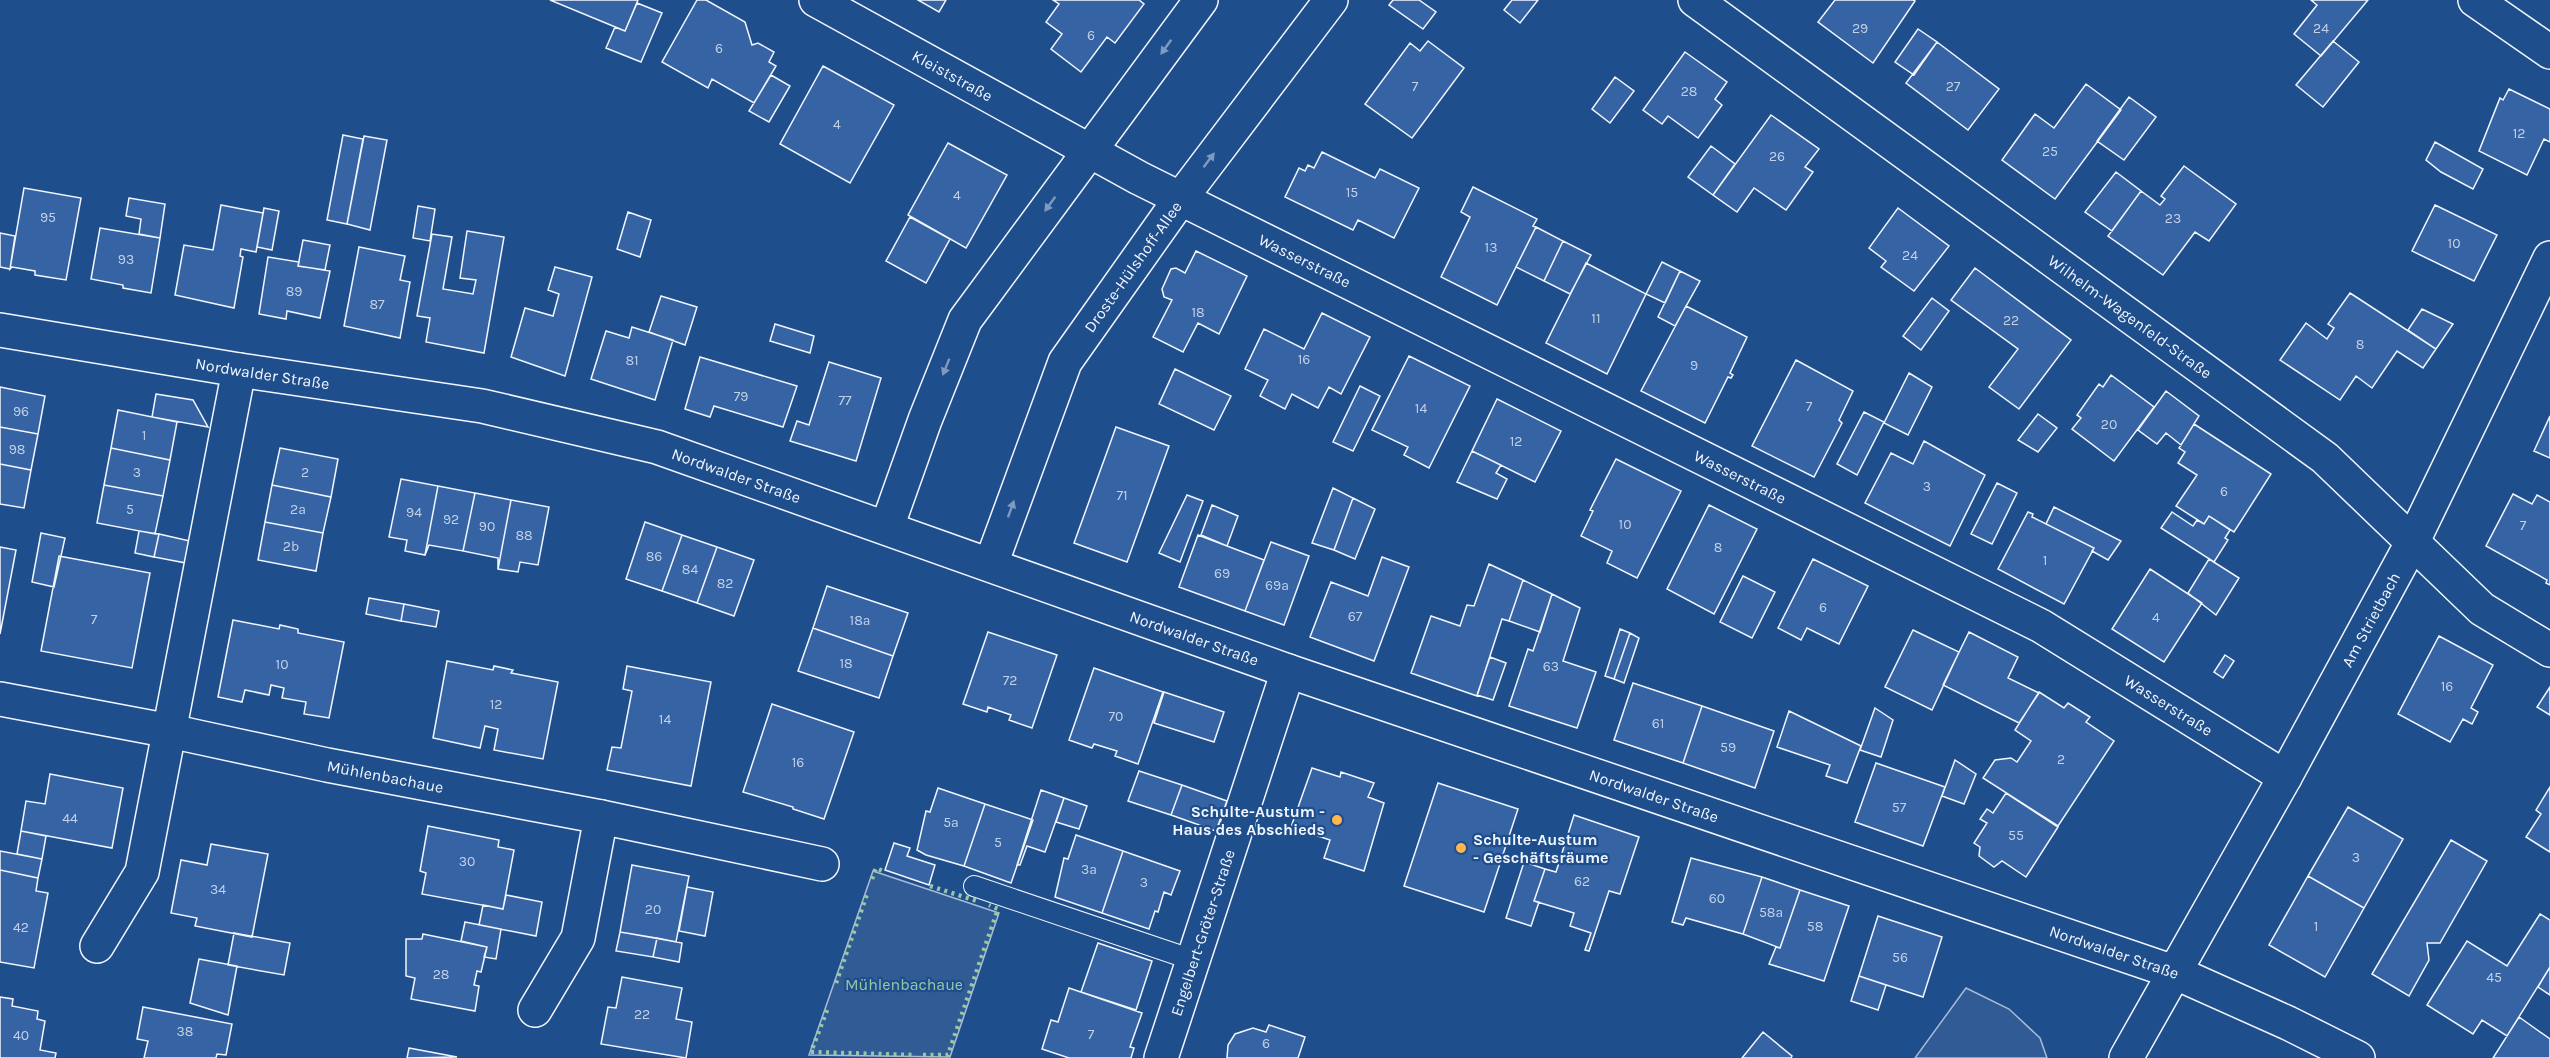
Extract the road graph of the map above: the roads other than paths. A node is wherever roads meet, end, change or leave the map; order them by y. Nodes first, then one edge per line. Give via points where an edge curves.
1 (816, 0) edge
2 (1201, 0) edge
3 (1332, 0) edge
4 (1695, 0) edge
5 (2475, 0) edge
6 (2550, 52) edge
7 (1089, 151) junction
8 (1180, 198) junction
9 (2550, 258) edge
10 (0, 330) edge
11 (239, 370) junction
12 (887, 527) junction
13 (2413, 541) junction
14 (991, 564) junction
15 (2550, 651) edge
16 (1288, 671) junction
17 (0, 699) edge
18 (170, 731) junction
19 (2285, 777) junction
20 (601, 817) junction
21 (822, 864) dead end
22 (974, 886) dead end
23 (98, 946) dead end
24 (1193, 960) junction
25 (2174, 972) junction
26 (535, 1010) dead end
27 (1161, 1058) edge
28 (2127, 1058) edge
29 (2358, 1058) edge

1 - 7 street, Kleiststraße
2 -> 7 street
8 -> 3 street, Droste-Hülshoff-Allee
4 - 13 street, Wilhelm-Wagenfeld-Straße via 2325,458
5 - 6 street
7 - 8 street, Kleiststraße
7 -> 12 street via 965,320
14 -> 8 street, Droste-Hülshoff-Allee via 1065,362
8 - 19 street, Wasserstraße via 2041,626
9 - 13 street, Am Strietbach
10 - 11 street, Nordwalder Straße
11 - 12 street, Nordwalder Straße via 482,406 657,447
11 - 18 street
12 - 14 street, Nordwalder Straße
13 - 15 street, Wilhelm-Wagenfeld-Straße via 2482,609
13 - 19 street, Am Strietbach
14 - 16 street, Nordwalder Straße
16 - 24 street, Engelbert-Gröter-Straße
16 - 25 street, Nordwalder Straße
17 - 18 street, Mühlenbachaue
18 - 20 street, Mühlenbachaue
18 - 23 street via 142,872
19 - 25 street, Am Strietbach
20 - 21 street, Mühlenbachaue
20 - 26 street via 578,938
22 - 24 lane
24 - 27 street, Engelbert-Gröter-Straße
25 - 28 street, Am Strietbach
25 - 29 street, Nordwalder Straße

